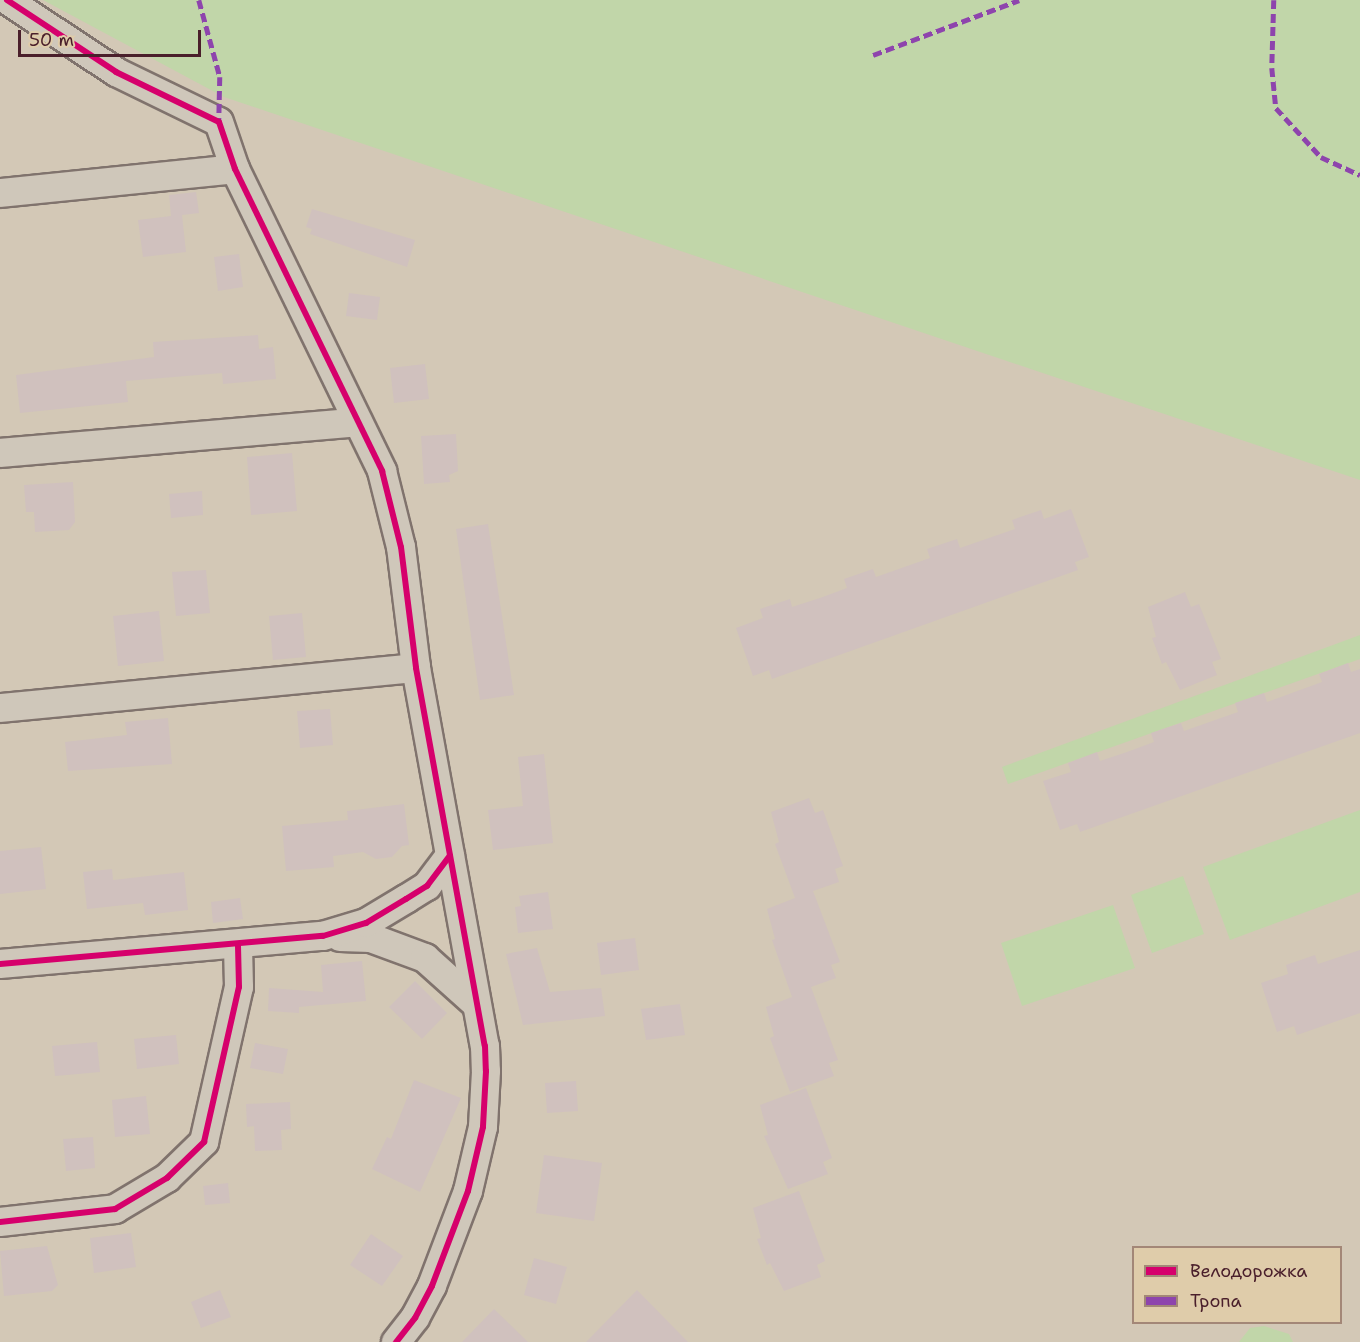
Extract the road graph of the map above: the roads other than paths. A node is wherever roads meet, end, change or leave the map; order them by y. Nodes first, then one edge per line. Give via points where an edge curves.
1 (7, 0) edge
2 (235, 169) junction
3 (0, 193) edge
4 (358, 423) junction
5 (0, 453) edge
6 (416, 668) junction
7 (0, 708) edge
8 (450, 856) junction
9 (323, 936) junction
10 (238, 946) junction
11 (0, 964) edge
12 (474, 1002) junction
13 (0, 1222) edge
14 (396, 1342) edge

1 - 2 street via 116,72 219,122
2 - 3 street
2 - 4 street
4 - 5 street
4 - 6 street via 382,471 401,547
6 - 7 street
6 - 8 street
8 - 9 street via 428,886 366,923
8 - 12 street
9 - 10 street
9 - 12 street via 371,938 397,945 425,958
10 - 11 street
10 - 13 street via 239,987 204,1142 167,1178 115,1209
12 - 14 street via 485,1046 483,1127 468,1191 447,1250 415,1318

